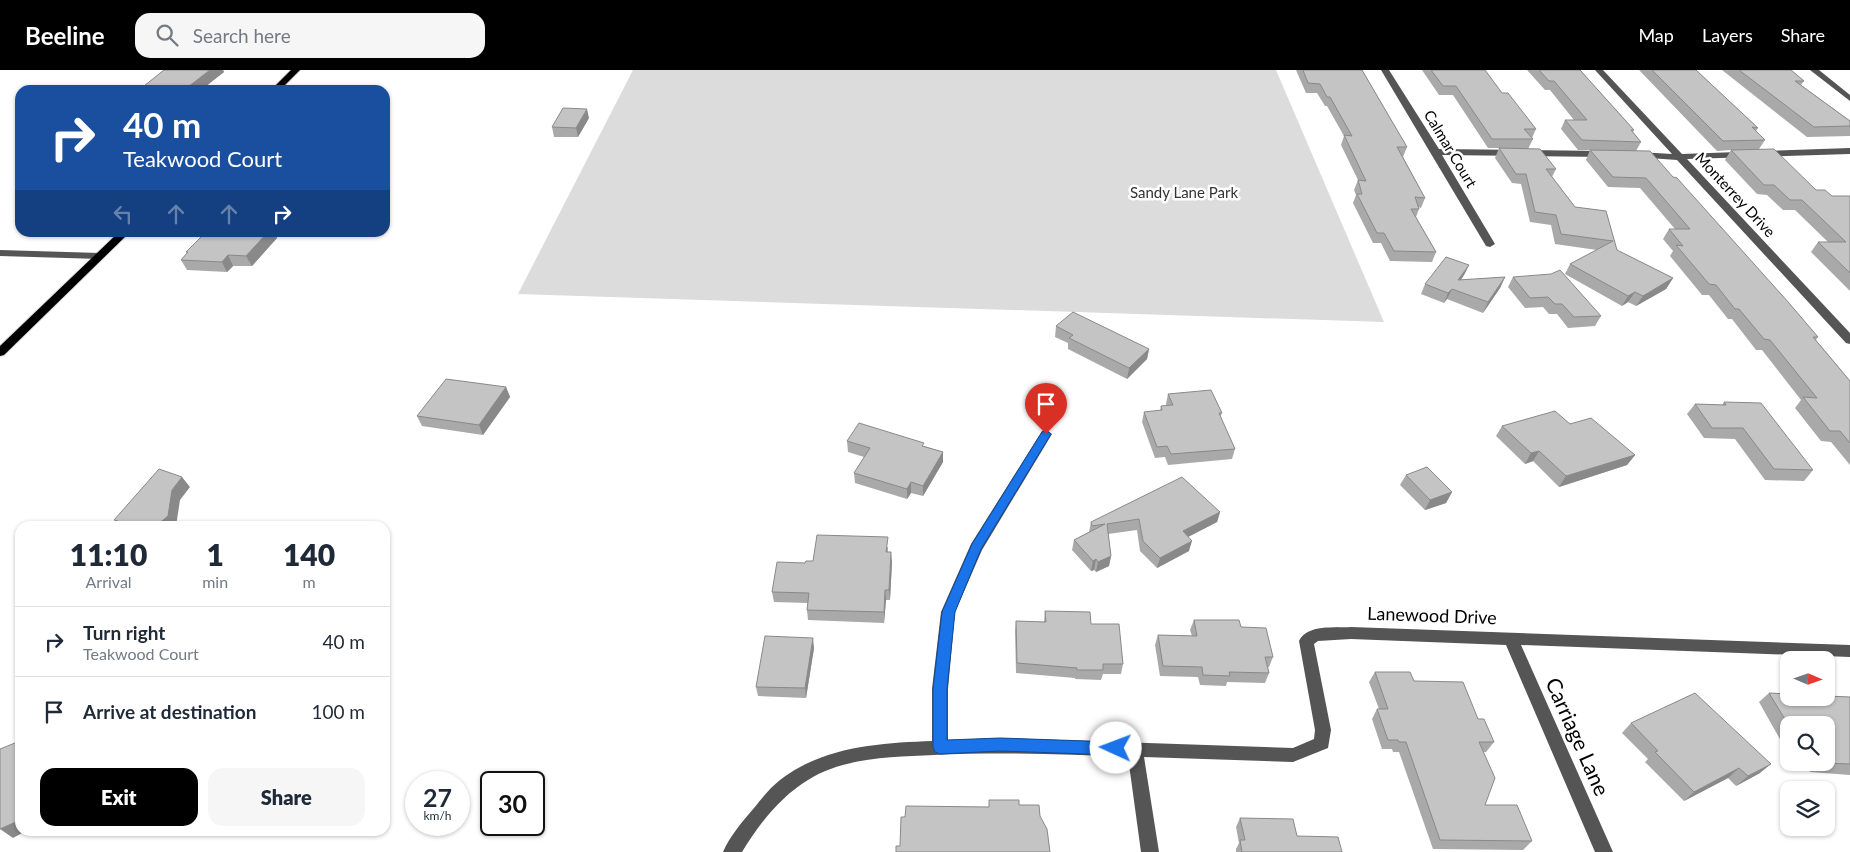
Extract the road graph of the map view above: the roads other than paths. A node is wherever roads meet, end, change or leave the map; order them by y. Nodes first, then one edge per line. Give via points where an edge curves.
1 (296, 70) edge
2 (1385, 70) edge
3 (1599, 70) edge
4 (1814, 70) edge
5 (280, 85) edge
6 (1850, 99) edge
7 (1850, 151) edge
8 (1436, 152) junction
9 (1612, 155) edge
10 (1632, 155) edge
11 (1680, 156) junction
12 (120, 237) edge
13 (1490, 244) dead end
14 (0, 253) edge
15 (100, 256) junction
16 (1850, 340) edge
17 (0, 352) edge
18 (1046, 434) dead end
19 (1511, 639) junction
20 (1850, 651) edge
21 (940, 747) junction
22 (1135, 749) junction
23 (732, 852) edge
24 (1150, 852) edge
25 (1604, 852) edge

1 - 5 main road
2 - 8 street, Calmar Court
3 - 11 street, Monterrey Drive
4 - 6 street
7 - 11 street
8 - 9 street
8 - 13 street, Calmar Court
10 - 11 street
11 - 16 street, Monterrey Drive
12 - 15 main road
14 - 15 street
15 - 17 main road
18 - 21 street via 976,548 948,612 940,689
19 - 20 street, Lanewood Drive
19 - 22 street, Lanewood Drive via 1351,633 1316,635 1306,641 1323,730 1322,743 1294,755
19 - 25 street, Carriage Lane
21 - 22 street via 1000,745
21 - 23 street via 884,750 831,761 802,774 777,792
22 - 24 street

